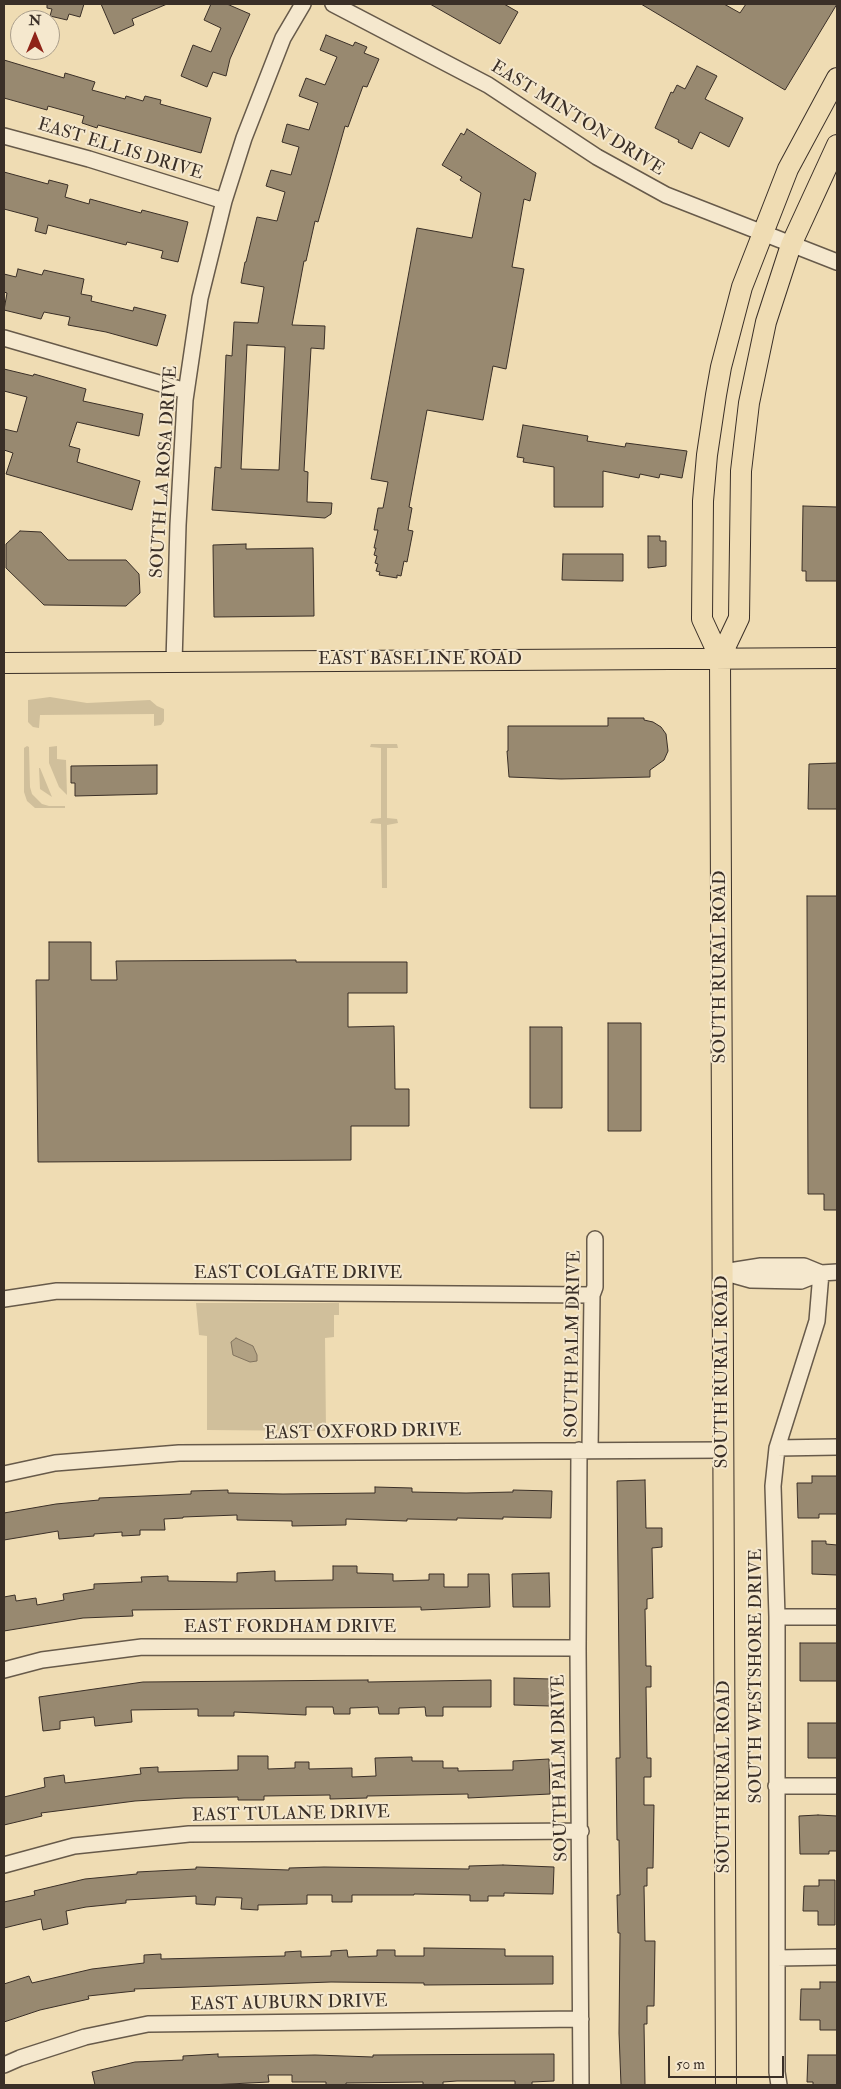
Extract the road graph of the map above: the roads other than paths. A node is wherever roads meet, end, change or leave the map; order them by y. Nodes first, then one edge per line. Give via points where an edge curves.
1 (303, 4) edge
2 (333, 4) edge
3 (837, 78) edge
4 (4, 136) edge
5 (837, 145) edge
6 (224, 201) junction
7 (762, 234) junction
8 (790, 245) junction
9 (837, 262) edge
10 (4, 338) edge
11 (186, 391) junction
12 (720, 658) junction
13 (837, 658) edge
14 (174, 662) junction
15 (4, 663) edge
16 (596, 1239) dead end
17 (723, 1272) junction
18 (821, 1272) junction
19 (837, 1272) edge
20 (592, 1295) junction
21 (4, 1299) edge
22 (837, 1447) edge
23 (776, 1448) junction
24 (585, 1450) junction
25 (724, 1450) junction
26 (4, 1474) edge
27 (837, 1616) edge
28 (776, 1617) junction
29 (578, 1648) junction
30 (4, 1670) edge
31 (776, 1786) junction
32 (837, 1786) edge
33 (581, 1831) junction
34 (4, 1865) edge
35 (837, 1957) edge
36 (776, 1958) junction
37 (581, 2019) junction
38 (4, 2065) edge
39 (581, 2085) edge
40 (726, 2085) edge
41 (779, 2085) edge

1 - 6 street, SOUTH LA ROSA DRIVE via 283,38 265,82
2 - 7 street, EAST MINTON DRIVE via 488,85 597,157 666,195
3 - 7 main road, SOUTH RURAL ROAD via 788,169
4 - 6 street, EAST ELLIS DRIVE
5 - 8 main road, SOUTH RURAL ROAD
6 - 11 street, SOUTH LA ROSA DRIVE via 200,298
7 - 8 street, EAST MINTON DRIVE
7 - 12 main road, SOUTH RURAL ROAD via 742,287 721,367 704,479 702,619
8 - 9 street, EAST MINTON DRIVE
8 - 12 main road, SOUTH RURAL ROAD via 766,322 749,403 741,471 739,618
10 - 11 street
11 - 14 street, SOUTH LA ROSA DRIVE
12 - 13 main road, EAST BASELINE ROAD
12 - 14 main road, EAST BASELINE ROAD
12 - 17 main road, SOUTH RURAL ROAD
14 - 15 main road, EAST BASELINE ROAD
16 - 20 street, SOUTH PALM DRIVE via 596,1287
17 - 18 street via 761,1266 804,1266
17 - 25 main road, SOUTH RURAL ROAD
18 - 19 street
18 - 23 street, SOUTH WESTSHORE DRIVE via 817,1321
20 - 21 street, EAST COLGATE DRIVE via 57,1291
20 - 24 street, SOUTH PALM DRIVE
22 - 23 street
23 - 28 street, SOUTH WESTSHORE DRIVE via 773,1486
24 - 25 street, EAST OXFORD DRIVE
24 - 26 street, EAST OXFORD DRIVE via 179,1453 55,1463
24 - 29 street, SOUTH PALM DRIVE
25 - 40 main road, SOUTH RURAL ROAD
27 - 28 street
28 - 31 street, SOUTH WESTSHORE DRIVE
29 - 30 street, EAST FORDHAM DRIVE via 142,1647 42,1660
29 - 33 street, SOUTH PALM DRIVE
31 - 32 street
31 - 36 street, SOUTH WESTSHORE DRIVE
33 - 34 street, EAST TULANE DRIVE via 189,1834 74,1846
33 - 37 street, SOUTH PALM DRIVE
35 - 36 street
36 - 41 street, SOUTH WESTSHORE DRIVE via 776,2072
37 - 38 street, EAST AUBURN DRIVE via 148,2024 85,2037
37 - 39 street, SOUTH PALM DRIVE

